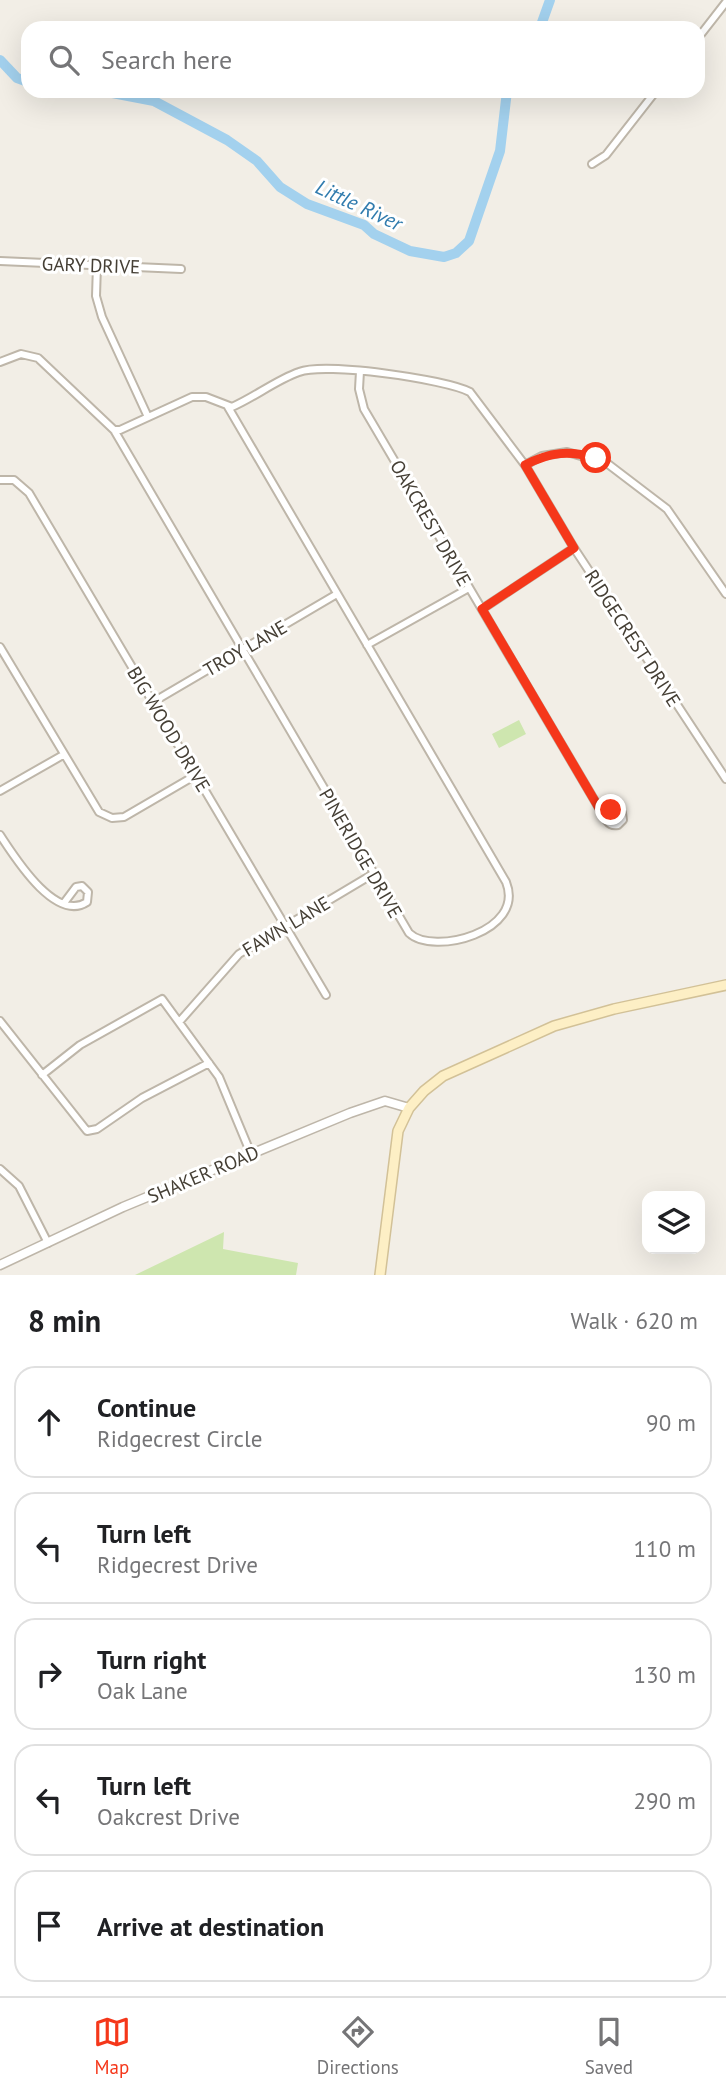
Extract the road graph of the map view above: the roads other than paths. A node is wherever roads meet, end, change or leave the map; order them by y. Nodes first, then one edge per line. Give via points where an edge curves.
1 (726, 2) edge
2 (705, 29) edge
3 (651, 98) edge
4 (592, 164) dead end
5 (0, 261) edge
6 (97, 265) junction
7 (181, 268) dead end
8 (0, 362) edge
9 (360, 371) junction
10 (228, 407) junction
11 (148, 416) junction
12 (114, 430) junction
13 (525, 465) junction
14 (0, 480) edge
15 (574, 548) junction
16 (469, 588) junction
17 (337, 594) junction
18 (726, 594) edge
19 (482, 609) junction
20 (367, 645) junction
21 (0, 647) edge
22 (242, 649) junction
23 (152, 702) junction
24 (63, 755) junction
25 (196, 775) junction
26 (726, 779) edge
27 (0, 791) edge
28 (603, 814) dead end
29 (0, 835) edge
30 (373, 874) junction
31 (64, 903) dead end
32 (284, 925) junction
33 (726, 985) edge
34 (326, 995) dead end
35 (0, 1021) edge
36 (180, 1021) junction
37 (209, 1063) junction
38 (42, 1075) junction
39 (409, 1108) junction
40 (251, 1154) junction
41 (0, 1169) edge
42 (48, 1242) junction
43 (0, 1265) edge
44 (380, 1275) edge

1 - 2 street
3 - 4 street via 606,155
5 - 6 street, GARY DRIVE
6 - 7 street, GARY DRIVE
6 - 11 street via 98,307
8 - 12 street, PINERIDGE DRIVE via 21,354 38,358
9 - 10 street, RIDGECREST DRIVE via 318,368 299,372
9 - 13 street, RIDGECREST DRIVE via 470,392
9 - 16 street, OAKCREST DRIVE via 364,409
10 - 11 street via 213,399 192,397
10 - 17 street, PINERIDGE DRIVE
11 - 12 street
12 - 22 street, PINERIDGE DRIVE
13 - 15 street, RIDGECREST DRIVE
13 - 18 street via 541,456 567,452 608,464 667,509
14 - 23 street, BIG WOOD DRIVE via 19,483 29,493
15 - 19 street
15 - 26 street, RIDGECREST DRIVE
16 - 19 street, OAKCREST DRIVE
16 - 20 street
17 - 20 street, PINERIDGE DRIVE
17 - 22 street, TROY LANE
19 - 28 street, OAKCREST DRIVE
20 - 30 street, PINERIDGE DRIVE via 506,882 509,903 501,919 489,928 423,942 404,926
21 - 24 street
22 - 23 street, TROY LANE
22 - 30 street, PINERIDGE DRIVE
23 - 25 street, BIG WOOD DRIVE
24 - 25 street via 93,806 112,818 131,814
24 - 27 street
25 - 32 street, BIG WOOD DRIVE
29 - 31 street via 41,890
30 - 32 street, FAWN LANE
32 - 34 street, BIG WOOD DRIVE
32 - 36 street, FAWN LANE via 239,954
33 - 39 main road via 554,1026 443,1076
35 - 38 street
36 - 37 street
36 - 38 street via 162,999 80,1045
37 - 38 street via 87,1131
37 - 40 street via 227,1092
39 - 40 street, SHAKER ROAD via 382,1102
39 - 44 main road via 394,1153
40 - 42 street, SHAKER ROAD
41 - 42 street via 19,1186
42 - 43 street, SHAKER ROAD

